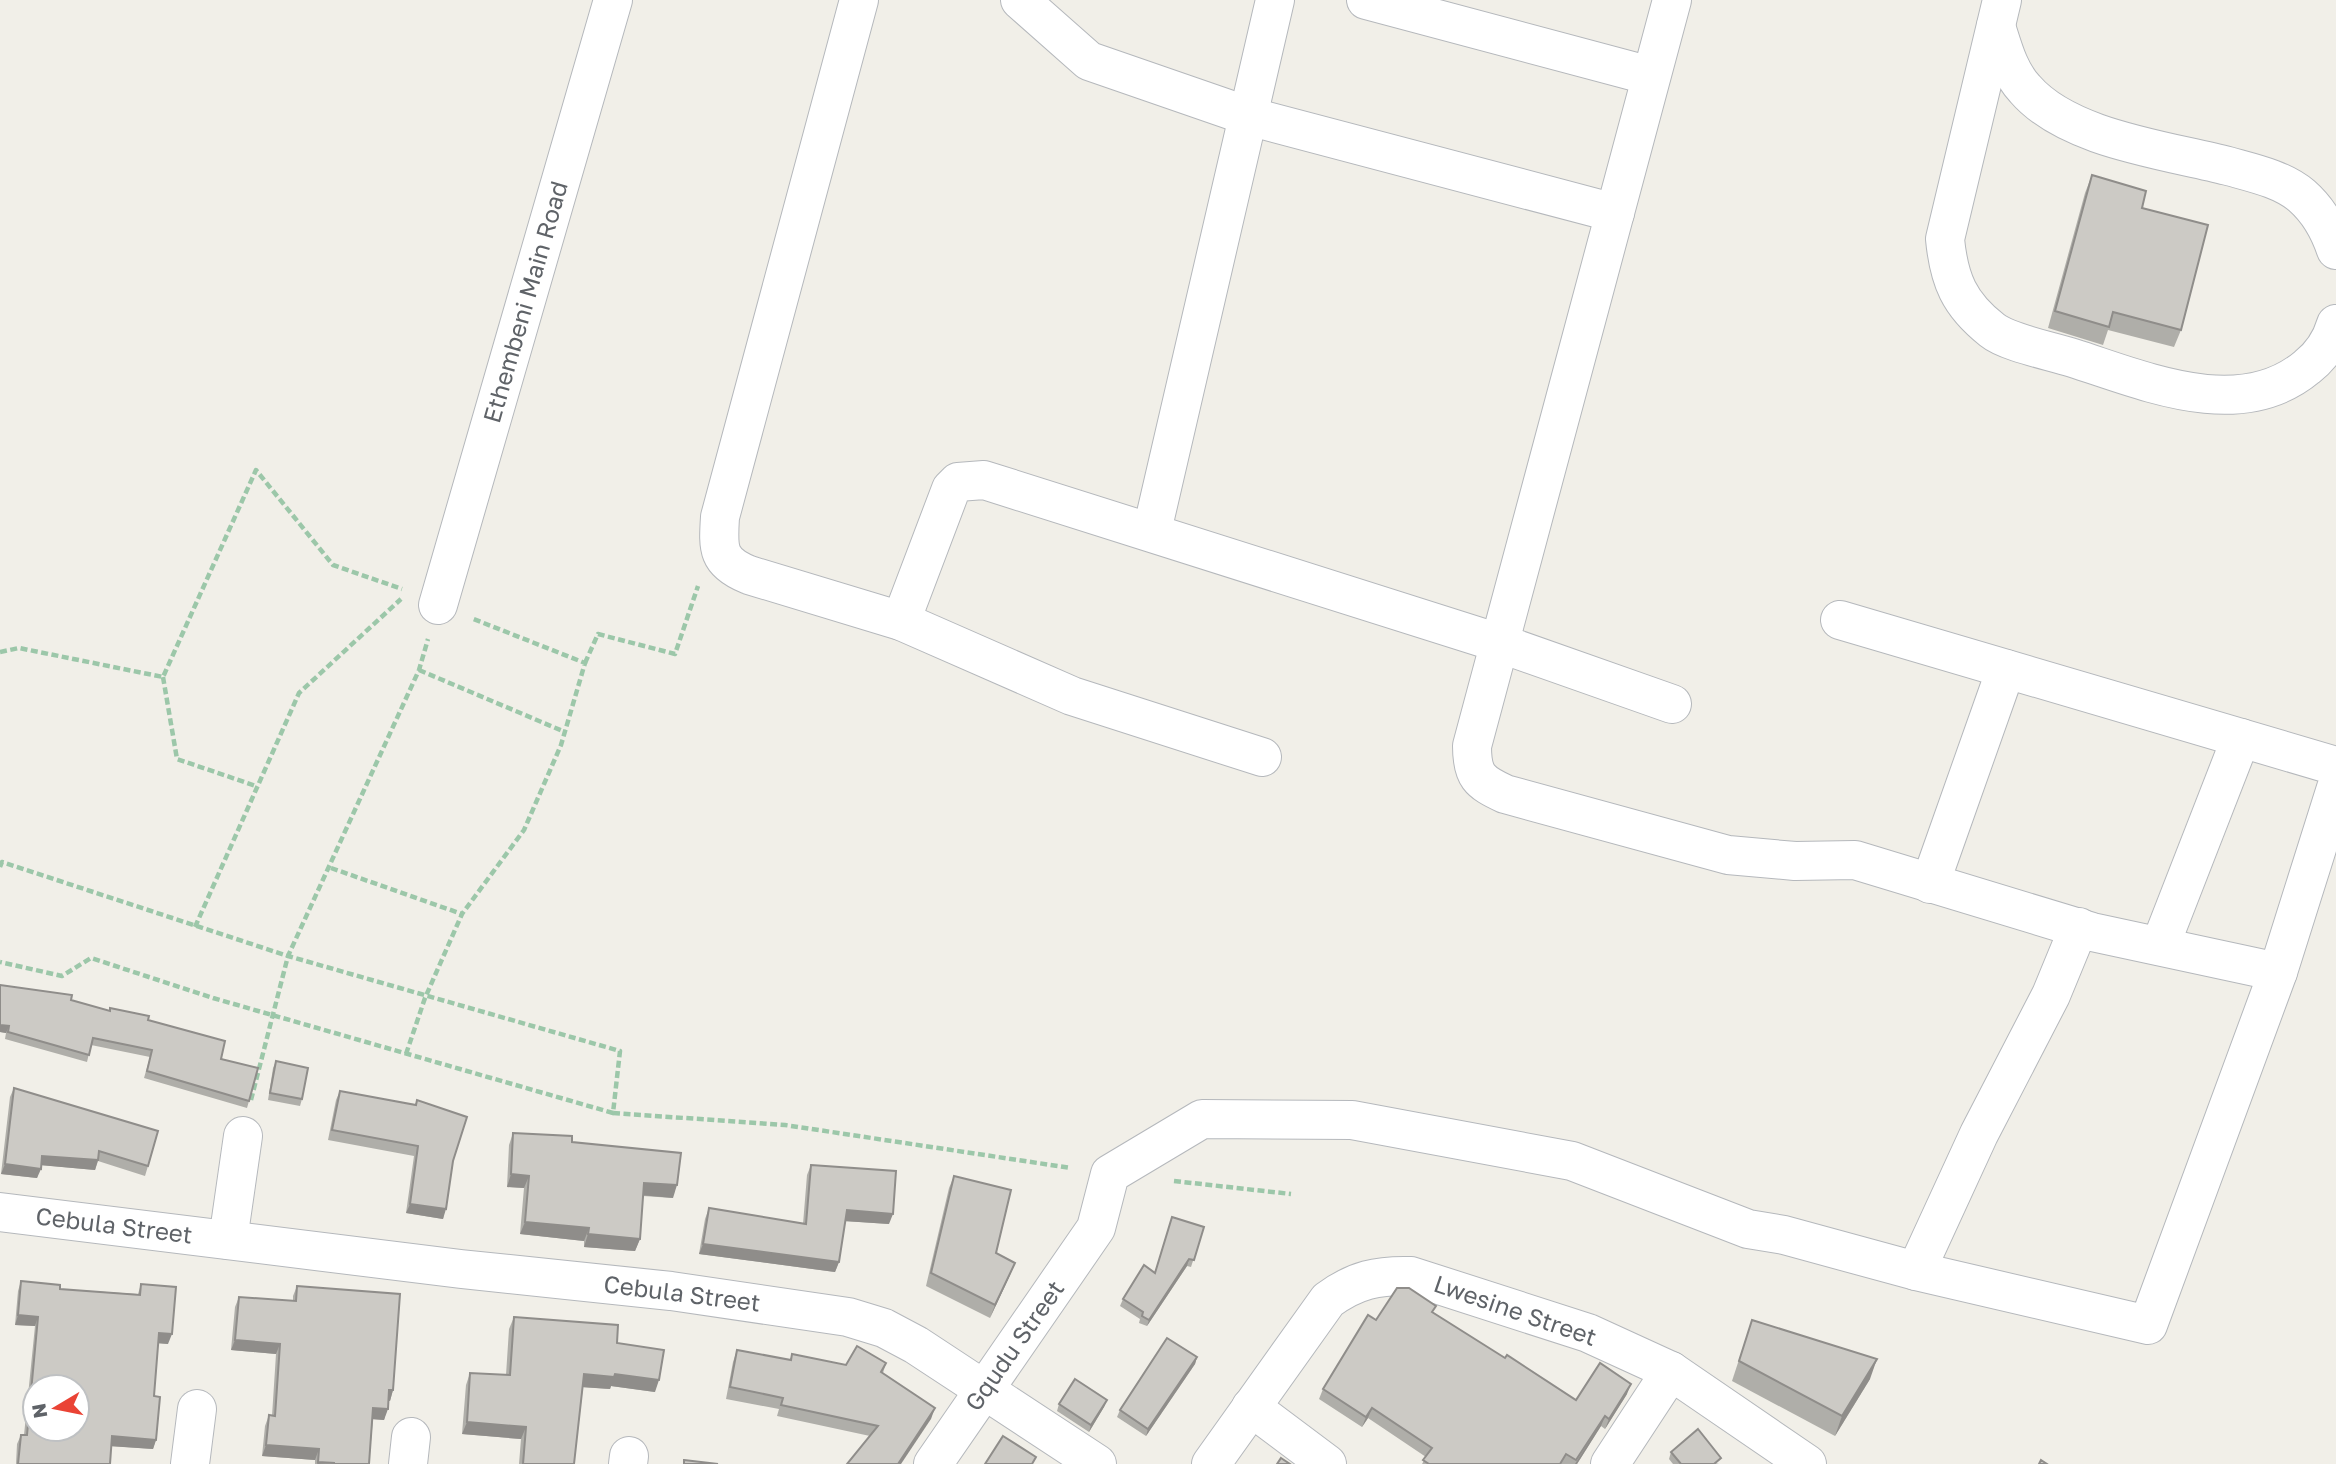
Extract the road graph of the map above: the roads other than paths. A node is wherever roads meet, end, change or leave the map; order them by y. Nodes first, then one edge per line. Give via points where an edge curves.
1 (613, 0) edge
2 (859, 0) edge
3 (1020, 0) edge
4 (1275, 0) edge
5 (1366, 0) edge
6 (1672, 0) edge
7 (1999, 13) edge
8 (1651, 76) junction
9 (1248, 116) junction
10 (1615, 213) junction
11 (2336, 250) edge
12 (2336, 324) edge
13 (1152, 531) junction
14 (438, 604) road end
15 (1840, 620) dead end
16 (901, 621) junction
17 (1499, 643) junction
18 (2006, 669) junction
19 (1672, 704) dead end
20 (2241, 738) junction
21 (1262, 757) dead end
22 (2336, 766) edge
23 (2336, 788) edge
24 (1930, 884) junction
25 (2079, 928) junction
26 (2160, 946) junction
27 (2278, 972) junction
28 (243, 1136) road end
29 (0, 1212) edge
30 (228, 1240) junction
31 (1916, 1271) junction
32 (1671, 1371) junction
33 (984, 1391) junction
34 (1251, 1408) junction
35 (197, 1409) dead end
36 (190, 1464) edge
37 (933, 1464) edge
38 (1097, 1464) edge
39 (1211, 1464) edge
40 (1327, 1464) edge
41 (1609, 1464) edge
42 (1807, 1464) edge

1 - 14 street, Ethembeni Main Road
2 - 16 street via 720,517 722,556 732,568 749,575
3 - 9 street via 1089,61
4 - 9 street
5 - 8 street
6 - 8 street
7 - 11 street via 2009,66 2024,89 2050,112 2092,131 2264,175 2301,195 2327,225
7 - 12 street via 1944,239 1949,275 1969,309 1994,333 2156,385 2210,394 2249,394 2290,381 2317,359
8 - 10 street
9 - 10 street
9 - 13 street
10 - 17 street
13 - 16 street via 984,480 958,482 946,498
13 - 17 street
15 - 18 street
16 - 21 street via 1072,696
17 - 19 street
17 - 24 street via 1472,746 1472,764 1483,784 1728,855 1855,860
18 - 20 street
18 - 24 street
20 - 22 street
20 - 26 street
23 - 27 street
24 - 25 street
25 - 26 street
25 - 31 street
26 - 27 street
27 - 31 street via 2148,1325
28 - 30 street, Cebula Street
29 - 30 street, Cebula Street
30 - 33 street, Cebula Street via 671,1291 848,1317 884,1328 916,1345
31 - 33 street, Gqudu Street via 1784,1234 1748,1229 1572,1161 1352,1120 1202,1119 1110,1174 1096,1228
32 - 34 street, Lwesine Street via 1588,1334 1410,1276 1383,1275 1356,1282 1328,1300
32 - 41 street
32 - 42 street, Lwesine Street
33 - 37 street, Gqudu Street
33 - 38 street, Cebula Street
34 - 39 street, Lwesine Street
34 - 40 street
35 - 36 street

